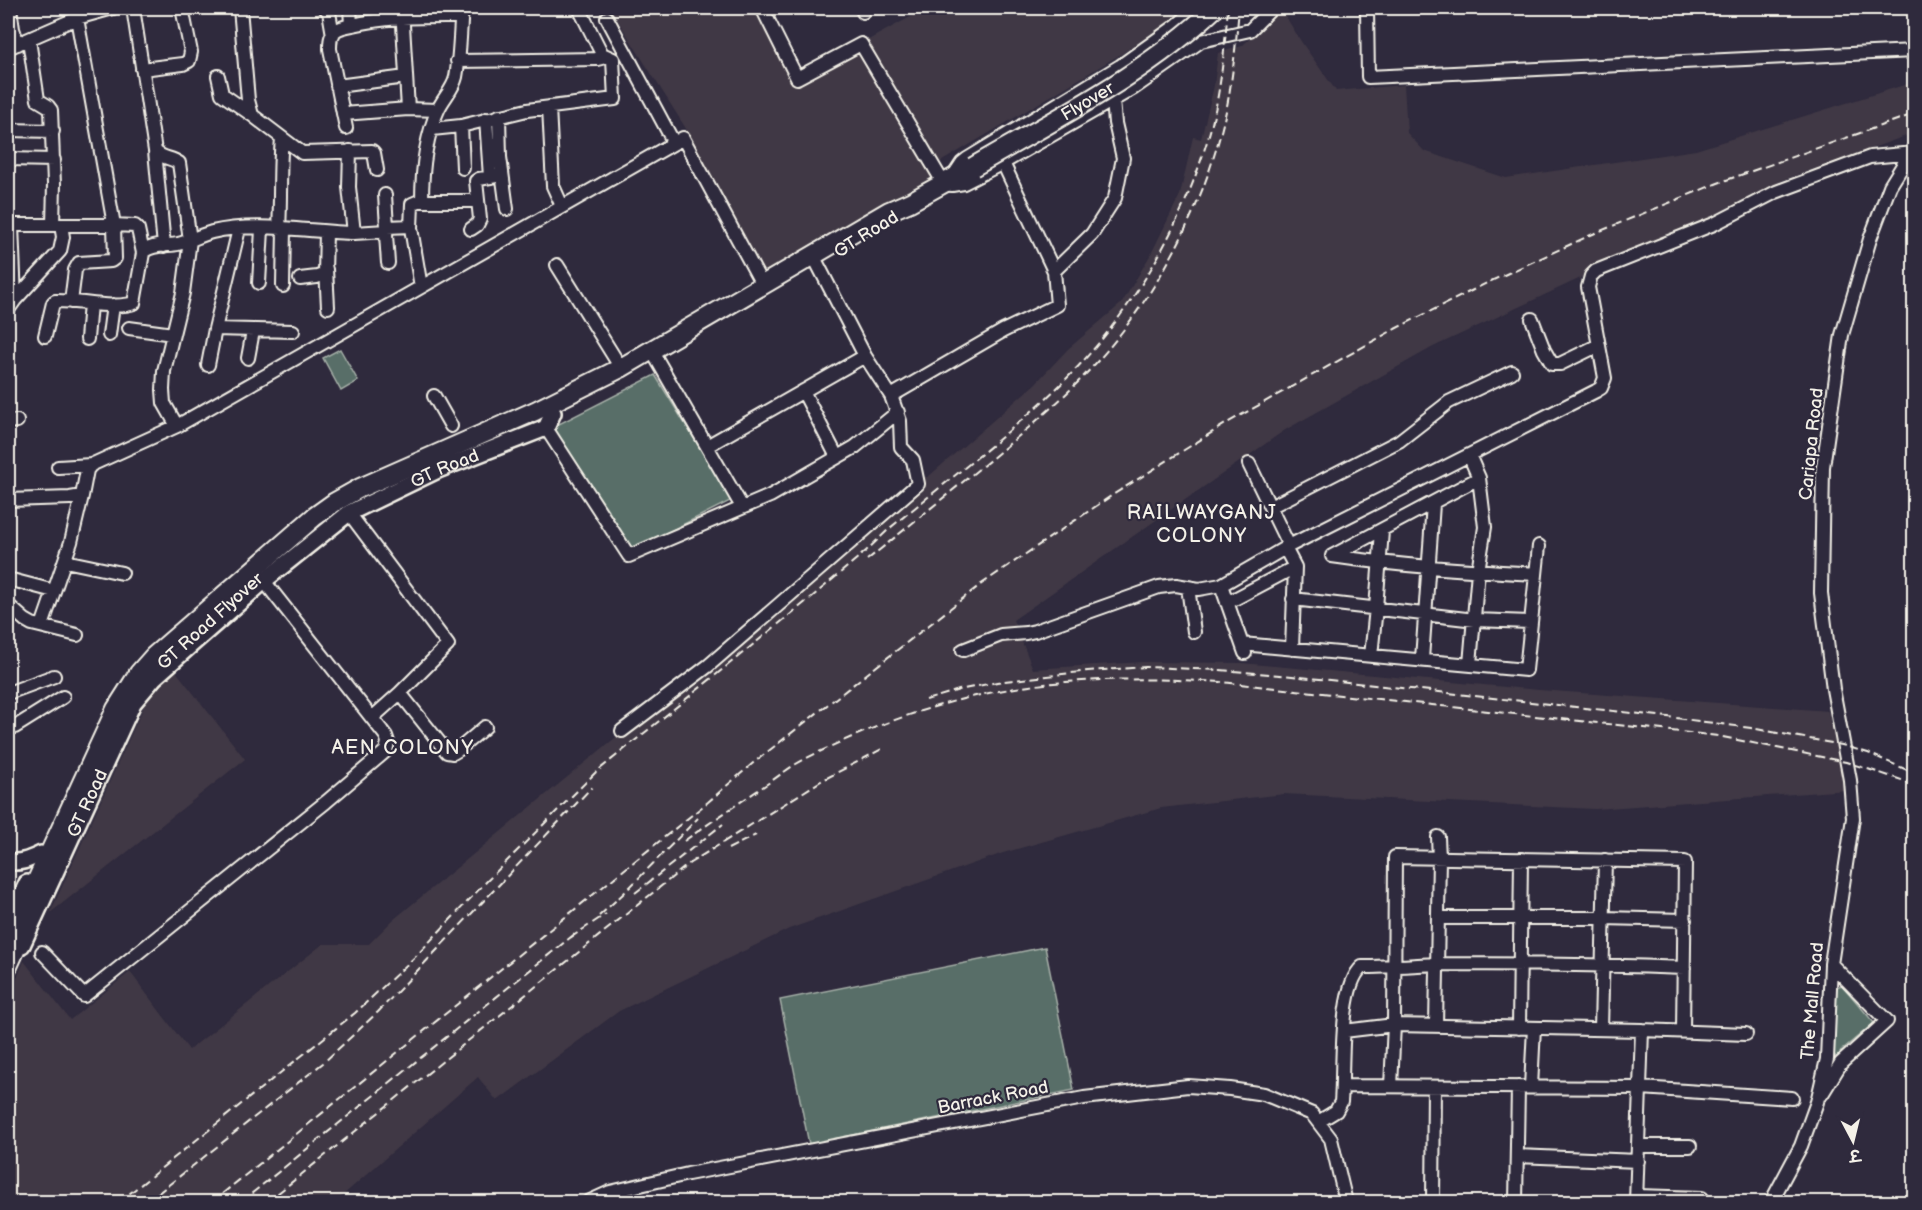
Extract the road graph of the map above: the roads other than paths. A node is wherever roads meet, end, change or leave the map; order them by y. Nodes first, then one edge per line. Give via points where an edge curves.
1 (10, 8) edge
2 (113, 8) edge
3 (133, 8) edge
4 (182, 8) edge
5 (240, 8) edge
6 (325, 8) edge
7 (350, 8) edge
8 (579, 8) edge
9 (762, 8) edge
10 (1197, 8) edge
11 (1215, 8) edge
12 (1272, 8) edge
13 (1366, 8) edge
14 (403, 12) edge
15 (462, 12) edge
16 (373, 14) edge
17 (77, 18) junction
18 (607, 18) dead end
19 (351, 25) junction
20 (1169, 31) junction
21 (333, 35) junction
22 (18, 44) edge
23 (1914, 51) edge
24 (1184, 53) junction
25 (602, 54) junction
26 (457, 62) junction
27 (142, 69) junction
28 (218, 76) dead end
29 (406, 77) junction
30 (337, 86) junction
31 (1113, 100) junction
32 (549, 107) junction
33 (408, 109) junction
34 (438, 110) junction
35 (343, 114) junction
36 (252, 115) junction
37 (493, 118) junction
38 (461, 126) junction
39 (346, 128) dead end
40 (432, 129) junction
41 (8, 130) edge
42 (52, 131) junction
43 (282, 139) junction
44 (674, 143) junction
45 (155, 151) junction
46 (350, 151) junction
47 (1913, 151) edge
48 (8, 159) edge
49 (54, 160) junction
50 (1003, 163) junction
51 (463, 168) dead end
52 (376, 170) dead end
53 (496, 176) junction
54 (948, 182) junction
55 (385, 195) dead end
56 (422, 201) junction
57 (478, 201) junction
58 (910, 202) junction
59 (562, 206) junction
60 (507, 209) dead end
61 (10, 225) edge
62 (57, 225) junction
63 (114, 225) junction
64 (411, 226) junction
65 (282, 228) junction
66 (239, 229) junction
67 (262, 229) junction
68 (387, 229) junction
69 (471, 229) dead end
70 (326, 232) junction
71 (354, 232) junction
72 (190, 240) junction
73 (164, 246) junction
74 (143, 253) junction
75 (388, 263) dead end
76 (817, 263) junction
77 (556, 265) dead end
78 (326, 269) junction
79 (1054, 271) junction
80 (300, 279) dead end
81 (259, 283) dead end
82 (283, 286) dead end
83 (763, 286) junction
84 (421, 287) junction
85 (71, 302) junction
86 (90, 304) junction
87 (11, 305) edge
88 (113, 305) junction
89 (328, 307) dead end
90 (1532, 319) dead end
91 (129, 328) dead end
92 (215, 329) junction
93 (253, 331) junction
94 (293, 331) dead end
95 (173, 334) junction
96 (110, 335) dead end
97 (45, 336) dead end
98 (87, 339) dead end
99 (1599, 345) junction
100 (865, 356) junction
101 (248, 358) dead end
102 (656, 358) junction
103 (208, 365) dead end
104 (623, 372) junction
105 (1512, 372) dead end
106 (803, 391) junction
107 (434, 396) dead end
108 (891, 396) junction
109 (898, 412) junction
110 (544, 415) junction
111 (177, 426) junction
112 (451, 426) dead end
113 (707, 446) junction
114 (1468, 455) junction
115 (837, 457) junction
116 (1249, 464) dead end
117 (91, 465) junction
118 (58, 467) dead end
119 (1479, 478) junction
120 (82, 496) junction
121 (8, 500) edge
122 (1433, 504) junction
123 (742, 507) junction
124 (1270, 507) junction
125 (349, 513) junction
126 (1382, 531) junction
127 (1539, 546) dead end
128 (1287, 547) junction
129 (64, 561) junction
130 (1380, 563) junction
131 (1295, 567) junction
132 (1429, 568) junction
133 (1478, 571) junction
134 (122, 573) dead end
135 (1536, 574) junction
136 (8, 579) edge
137 (264, 581) junction
138 (1221, 585) junction
139 (1188, 587) junction
140 (54, 591) junction
141 (1293, 599) junction
142 (1227, 603) junction
143 (8, 605) edge
144 (1377, 608) junction
145 (1424, 614) junction
146 (1475, 620) junction
147 (1530, 622) junction
148 (42, 627) junction
149 (1194, 632) dead end
150 (77, 635) dead end
151 (1292, 649) junction
152 (963, 650) dead end
153 (1371, 656) junction
154 (1422, 659) junction
155 (1470, 664) junction
156 (54, 676) dead end
157 (8, 693) edge
158 (400, 693) junction
159 (63, 697) dead end
160 (372, 718) junction
161 (485, 727) dead end
162 (8, 728) edge
163 (622, 731) dead end
164 (1851, 794) joint
165 (1438, 837) dead end
166 (41, 854) junction
167 (1439, 858) junction
168 (1521, 859) junction
169 (1605, 860) junction
170 (8, 861) edge
171 (8, 889) edge
172 (10, 914) edge
173 (1438, 918) junction
174 (1604, 918) junction
175 (1520, 919) junction
176 (1685, 920) junction
177 (8, 943) edge
178 (42, 952) dead end
179 (1437, 964) junction
180 (1831, 964) junction
181 (1519, 965) junction
182 (1603, 965) junction
183 (8, 966) edge
184 (1394, 967) junction
185 (1684, 968) junction
186 (8, 974) edge
187 (1394, 1025) junction
188 (1436, 1026) junction
189 (1518, 1028) junction
190 (1534, 1028) junction
191 (1601, 1029) junction
192 (1642, 1030) junction
193 (1344, 1031) junction
194 (1683, 1031) junction
195 (1746, 1034) dead end
196 (1343, 1086) junction
197 (1391, 1086) junction
198 (1434, 1087) junction
199 (1524, 1087) junction
200 (1641, 1088) junction
201 (1792, 1098) dead end
202 (1817, 1102) junction
203 (1318, 1122) junction
204 (1638, 1146) junction
205 (1690, 1146) dead end
206 (1517, 1156) junction
207 (1638, 1161) junction
208 (1702, 1198) dead end
209 (1636, 1199) edge
210 (588, 1203) edge
211 (1346, 1203) edge
212 (1433, 1203) edge
213 (1516, 1203) edge
214 (1771, 1203) edge

1 - 22 street
2 - 17 street
3 - 27 street
4 - 27 street via 191,52 189,61
5 - 36 street
6 - 21 street
7 - 19 street
8 - 25 street
9 - 54 street via 797,78 861,44
10 - 20 street
11 - 54 highway, Flyover, bridge via 1122,80
12 - 24 street via 1250,30 1201,41
13 - 23 street via 1368,77
14 - 15 street
14 - 16 street
14 - 29 street
15 - 26 street
16 - 19 street
17 - 22 street
17 - 63 street
18 - 44 street
19 - 21 street
20 - 24 street
20 - 54 street via 968,159
21 - 30 street via 330,49
22 - 42 street via 39,102 50,108
24 - 31 street
25 - 26 street via 598,59
25 - 32 street via 613,59 615,99
26 - 34 street via 452,89
27 - 45 street
28 - 36 street via 222,94
29 - 30 street
29 - 33 street
30 - 35 street
31 - 50 street
31 - 79 street via 1123,158 1115,198 1092,234
32 - 37 street
32 - 59 street via 553,186
33 - 34 street
33 - 35 street
34 - 40 street
35 - 39 street
36 - 43 street
37 - 38 street
37 - 53 street
38 - 40 street
38 - 51 street
40 - 56 street via 423,169
41 - 42 street
42 - 49 street
43 - 46 street via 302,153
43 - 65 street
44 - 59 street
44 - 83 street via 683,138
45 - 72 street via 179,163
45 - 73 street
46 - 52 street via 372,151
46 - 71 street
47 - 99 street via 1870,157 1776,192 1714,224 1596,271 1588,287
47 - 164 street, Cariapa Road via 1890,186 1842,335 1823,467 1821,593
48 - 49 street
49 - 62 street
50 - 54 street via 964,183
50 - 79 street
53 - 57 street via 476,181
53 - 60 street
54 - 58 highway, Flyover
55 - 68 street
56 - 57 street
56 - 64 street via 412,204
57 - 69 street via 480,219
58 - 76 highway, GT Road via 896,216
58 - 83 highway, GT Road
59 - 84 street
61 - 62 street
61 - 87 street
62 - 63 street
62 - 87 street via 63,237 60,251
63 - 74 street via 135,226
63 - 85 street via 115,258 79,263
64 - 68 street
64 - 84 street
65 - 67 street
65 - 70 street
65 - 82 street
66 - 67 street
66 - 72 street
66 - 92 street
67 - 81 street
68 - 71 street
68 - 75 street
70 - 71 street
70 - 78 street
72 - 73 street
72 - 95 street
73 - 74 street
74 - 88 street via 134,303
76 - 100 street
76 - 102 highway, GT Road
77 - 104 street
78 - 80 street via 323,275
78 - 89 street
79 - 108 street via 1057,305 1003,331
83 - 104 highway, GT Road
84 - 111 street
85 - 86 street
85 - 97 street via 53,303
86 - 88 street
86 - 98 street
88 - 96 street
90 - 99 street via 1552,364
91 - 95 street
92 - 93 street
92 - 103 street
93 - 94 street
93 - 101 street
95 - 111 street via 163,390 164,403
99 - 114 street via 1605,378 1601,388
100 - 106 street
100 - 108 street
102 - 104 highway, GT Road
102 - 113 street
104 - 110 highway, GT Road
105 - 124 street via 1449,402 1399,441
106 - 113 street
106 - 115 street
107 - 112 street
108 - 109 street
109 - 115 street
109 - 163 street via 901,447 913,460 918,484 708,666
110 - 123 street via 629,556
110 - 125 main road, GT Road
110 - 166 main road, GT Road via 532,406 334,498 162,645 133,674 112,705
110 - 177 highway, GT Road Flyover via 360,488 335,502 154,656 116,709
110 - 183 highway, GT Road Flyover via 340,510 161,663 125,713
111 - 117 street
113 - 123 street
114 - 119 street
114 - 128 street
115 - 123 street via 770,496
116 - 124 street
117 - 118 street
117 - 120 street
119 - 122 street
119 - 133 street via 1485,527
120 - 121 street
120 - 129 street
122 - 126 street
122 - 132 street
124 - 128 street
125 - 137 main road, GT Road
125 - 158 street via 447,645
126 - 130 street
126 - 130 street via 1332,556
127 - 135 street
128 - 131 street
128 - 138 street
129 - 134 street
129 - 140 street
130 - 132 street
130 - 144 street
131 - 141 street
131 - 142 street
132 - 133 street
132 - 145 street
133 - 135 street
133 - 146 street
135 - 147 street
136 - 140 street
137 - 160 street
137 - 186 main road, GT Road via 154,678 133,703
138 - 139 street
138 - 142 street
139 - 149 street
139 - 152 street via 1159,587 1035,631 1001,635
140 - 148 street
141 - 144 street
141 - 151 street
142 - 151 street via 1244,649
143 - 148 street via 25,620
144 - 145 street
144 - 153 street
145 - 146 street
145 - 154 street
146 - 147 street
146 - 155 street
147 - 155 street via 1526,670
148 - 150 street
151 - 153 street
153 - 154 street
154 - 155 street
156 - 157 street
158 - 160 street
158 - 161 street via 447,752 458,750
159 - 162 street via 15,728
160 - 178 street via 386,736 386,751 84,996
164 - 180 street, The Mall Road via 1852,818
165 - 167 street
166 - 170 main road via 26,861
166 - 172 main road, GT Road
167 - 168 street
167 - 173 street
167 - 184 street via 1395,857
168 - 169 street
168 - 175 street
169 - 174 street
169 - 176 street via 1685,862
171 - 172 main road
173 - 175 street
173 - 179 street
174 - 175 street
174 - 176 street
174 - 182 street
175 - 181 street
176 - 185 street
179 - 181 street
179 - 184 street
179 - 188 street
180 - 202 street, The Mall Road via 1827,1059
180 - 202 street via 1887,1021 1841,1063
181 - 182 street
181 - 189 street
182 - 185 street
182 - 191 street
184 - 187 street
184 - 193 street via 1362,967 1356,972
185 - 194 street
187 - 188 street
187 - 193 street
187 - 197 street
188 - 189 street
189 - 190 street
190 - 191 street
190 - 199 street
191 - 192 street
192 - 194 street
192 - 200 street
193 - 196 street
194 - 195 street
196 - 197 street
196 - 203 street via 1336,1111
197 - 198 street
198 - 199 street
198 - 212 street
199 - 200 street
199 - 206 street
200 - 201 street
200 - 204 street
202 - 214 street, The Mall Road via 1801,1146
203 - 210 street, Barrack Road via 1312,1114 1264,1094 1188,1086 1084,1098 688,1174 610,1192
203 - 211 street, Barrack Road via 1331,1139
204 - 205 street
204 - 207 street
206 - 207 street
206 - 213 street
207 - 209 street
208 - 209 street

